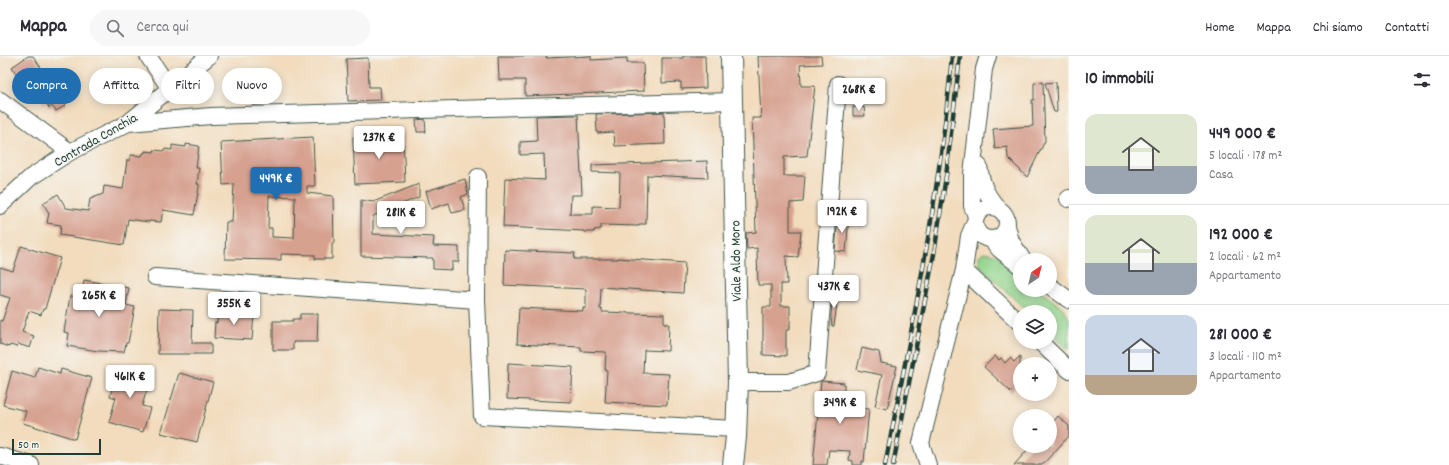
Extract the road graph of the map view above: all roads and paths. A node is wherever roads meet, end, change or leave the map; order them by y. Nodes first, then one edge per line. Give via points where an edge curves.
1 (148, 56) edge
2 (209, 56) edge
3 (731, 56) edge
4 (988, 56) edge
5 (195, 68) edge
6 (161, 76) edge
7 (838, 84) dead end
8 (161, 96) edge
9 (0, 100) edge
10 (732, 101) junction
11 (128, 123) junction
12 (976, 143) junction
13 (70, 152) junction
14 (478, 177) dead end
15 (0, 206) edge
16 (1000, 210) junction
17 (976, 219) junction
18 (1007, 226) junction
19 (989, 239) junction
20 (1019, 253) edge
21 (1013, 260) edge
22 (964, 270) junction
23 (155, 277) dead end
24 (1057, 291) edge
25 (477, 300) junction
26 (1069, 300) edge
27 (1013, 316) edge
28 (1047, 349) edge
29 (1069, 370) edge
30 (738, 382) junction
31 (736, 429) junction
32 (0, 456) edge
33 (31, 465) edge
34 (733, 465) edge
35 (928, 465) edge

1 - 6 street
2 - 5 street, Contrada Conchia
3 - 10 main road, Viale Aldo Moro
4 - 12 street via 984,69
7 - 30 street via 817,373 789,382
8 - 11 street, Contrada Conchia
9 - 13 street
10 - 11 street via 211,116
10 - 30 main road, Viale Aldo Moro
11 - 13 street, Contrada Conchia
12 - 16 street via 982,184 990,200
12 - 17 street via 972,174 972,206
13 - 15 street, Contrada Conchia via 31,177
14 - 25 street
16 - 17 street via 990,207 980,212
16 - 18 street via 1006,218
17 - 19 street via 977,232
17 - 22 street via 969,236
18 - 19 street via 1001,236
18 - 20 street via 1011,241
19 - 21 street
19 - 22 street via 979,243
22 - 27 street
22 - 35 street via 921,443
23 - 25 street
24 - 26 street
25 - 31 street via 482,416
28 - 29 street
30 - 31 main road, Viale Aldo Moro
31 - 34 main road, Viale Aldo Moro
32 - 33 street

